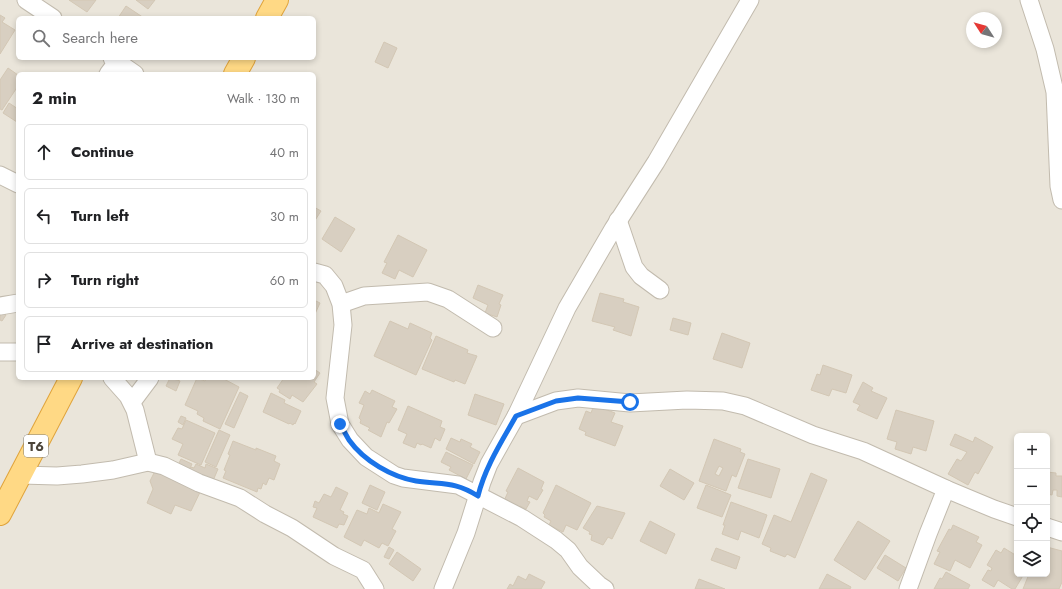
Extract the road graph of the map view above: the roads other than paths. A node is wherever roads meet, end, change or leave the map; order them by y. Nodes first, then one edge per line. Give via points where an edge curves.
1 (26, 0) edge
2 (277, 0) edge
3 (750, 0) edge
4 (1029, 0) edge
5 (50, 16) edge
6 (268, 16) edge
7 (243, 60) edge
8 (112, 65) edge
9 (130, 72) edge
10 (236, 72) edge
11 (0, 175) edge
12 (16, 183) edge
13 (1062, 200) edge
14 (618, 220) junction
15 (316, 273) edge
16 (660, 290) dead end
17 (16, 303) edge
18 (342, 304) junction
19 (0, 306) edge
20 (493, 328) dead end
21 (0, 352) edge
22 (16, 352) edge
23 (70, 380) edge
24 (114, 380) edge
25 (148, 380) edge
26 (132, 402) junction
27 (516, 416) junction
28 (148, 462) junction
29 (21, 475) junction
30 (946, 489) junction
31 (478, 496) junction
32 (0, 514) edge
33 (1014, 516) edge
34 (1050, 528) edge
35 (1062, 532) edge
36 (375, 589) edge
37 (443, 589) edge
38 (605, 589) edge
39 (908, 589) edge

1 - 5 street
2 - 6 highway
3 - 14 street via 656,162
4 - 13 street via 1045,49 1055,92 1059,186
7 - 10 highway
8 - 9 street
11 - 12 street
14 - 16 street via 634,267 641,276
14 - 27 street via 567,308
15 - 18 street via 325,275 334,286
17 - 19 street
18 - 20 street via 364,296 428,292 448,299
18 - 31 street via 343,325 335,398 340,424 350,440 366,457 394,475 458,486
21 - 22 street
23 - 29 highway, T6
24 - 26 street
25 - 26 street
26 - 28 street
27 - 30 street via 556,401 578,398 630,402 723,401 745,406 813,435 863,451
27 - 31 street via 490,464
28 - 29 street via 82,474
28 - 36 street via 164,466 199,483 240,498 334,556 363,570
29 - 32 highway, T6
30 - 33 street
30 - 39 street
31 - 37 street
31 - 38 street via 515,514 556,540 568,550 580,567
34 - 35 street

